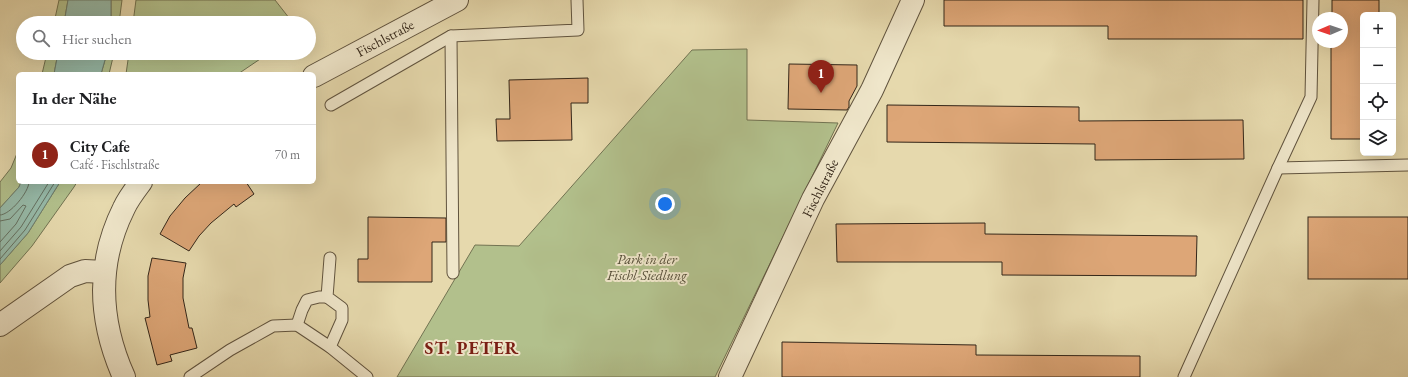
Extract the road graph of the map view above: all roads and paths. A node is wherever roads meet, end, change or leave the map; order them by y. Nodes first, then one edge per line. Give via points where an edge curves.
1 (457, 0) edge
2 (577, 0) edge
3 (913, 0) edge
4 (1313, 0) edge
5 (451, 36) junction
6 (316, 75) edge
7 (331, 106) dead end
8 (1408, 165) edge
9 (1278, 168) junction
10 (139, 184) edge
11 (330, 258) dead end
12 (104, 272) junction
13 (454, 273) dead end
14 (327, 297) junction
15 (0, 325) edge
16 (297, 325) junction
17 (330, 347) junction
18 (124, 377) edge
19 (190, 377) edge
20 (367, 377) edge
21 (730, 377) edge
22 (1184, 377) edge

1 - 6 street, Fischlstraße
2 - 5 lane via 578,30
3 - 21 street, Fischlstraße via 872,90 813,199
4 - 9 lane via 1311,97
5 - 7 lane
5 - 13 lane
8 - 9 lane
9 - 22 lane
10 - 12 street via 124,208 110,243
11 - 14 lane
12 - 15 street via 85,271 70,276
12 - 18 street via 104,305 109,337
14 - 16 lane via 308,300
14 - 17 lane via 342,308 342,320
16 - 17 lane
16 - 19 lane via 273,326 230,350
17 - 20 lane

